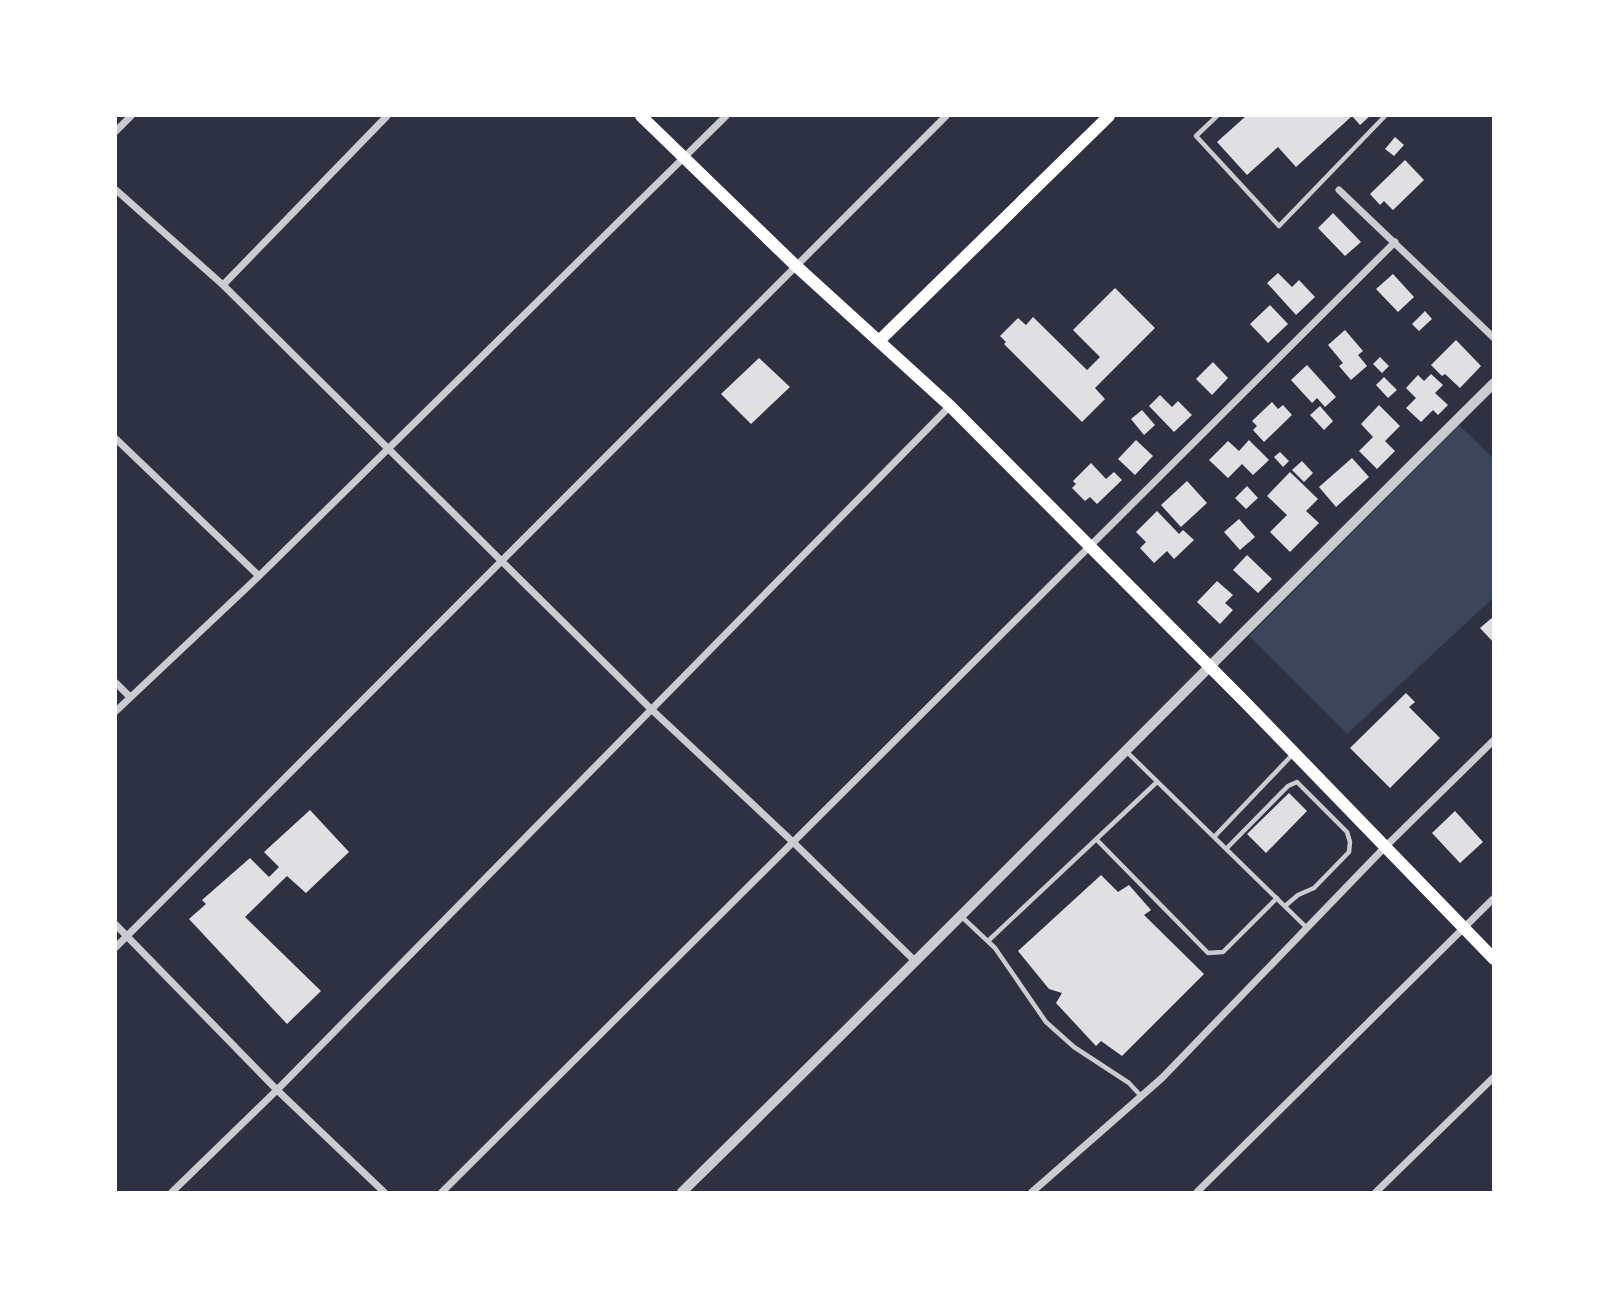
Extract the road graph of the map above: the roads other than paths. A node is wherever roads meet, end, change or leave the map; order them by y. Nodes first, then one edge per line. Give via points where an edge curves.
1 (131, 116) edge
2 (387, 116) edge
3 (641, 116) edge
4 (726, 116) edge
5 (946, 116) edge
6 (1109, 116) edge
7 (1217, 116) edge
8 (1385, 116) edge
9 (116, 131) edge
10 (684, 156) junction
11 (116, 190) edge
12 (1339, 190) dead end
13 (1395, 242) junction
14 (795, 265) junction
15 (223, 285) junction
16 (1493, 338) edge
17 (879, 341) junction
18 (1493, 383) edge
19 (950, 406) junction
20 (116, 439) edge
21 (388, 448) junction
22 (1090, 547) junction
23 (502, 562) junction
24 (259, 576) junction
25 (1208, 665) junction
26 (116, 683) edge
27 (130, 696) junction
28 (651, 709) junction
29 (116, 711) edge
30 (1493, 740) edge
31 (1125, 750) junction
32 (1293, 753) junction
33 (1157, 782) junction
34 (1214, 837) junction
35 (1096, 839) junction
36 (794, 843) junction
37 (1384, 848) junction
38 (1226, 849) junction
39 (1277, 898) junction
40 (1493, 898) edge
41 (1285, 906) junction
42 (962, 917) junction
43 (116, 925) edge
44 (1464, 927) junction
45 (1307, 928) junction
46 (126, 936) junction
47 (988, 941) junction
48 (116, 947) edge
49 (1493, 958) edge
50 (916, 963) junction
51 (1493, 1077) edge
52 (277, 1090) junction
53 (1141, 1096) junction
54 (172, 1192) edge
55 (384, 1192) edge
56 (442, 1192) edge
57 (682, 1192) edge
58 (1032, 1192) edge
59 (1197, 1192) edge
60 (1376, 1192) edge

1 - 9 street
2 - 15 street
3 - 10 main road
4 - 10 street
5 - 14 street
6 - 17 main road
7 - 8 lane via 1196,136 1279,226
10 - 14 main road
10 - 21 street
11 - 15 street
12 - 13 street
13 - 16 street
13 - 22 street
14 - 17 main road
14 - 23 street
15 - 21 street
17 - 19 main road
18 - 25 street
19 - 22 main road
19 - 28 street
20 - 24 street
21 - 23 street
21 - 24 street
22 - 25 main road
22 - 36 street
23 - 28 street
23 - 46 street
24 - 27 street
25 - 31 street
25 - 32 main road
26 - 27 street
27 - 29 street
28 - 36 street
28 - 52 street
30 - 37 street
31 - 33 lane
31 - 42 street
32 - 34 lane
32 - 37 main road
33 - 34 lane
33 - 35 lane
34 - 38 lane
35 - 39 lane via 1208,953 1223,952
35 - 47 lane
36 - 50 street
36 - 56 street
37 - 44 main road
37 - 45 street
38 - 39 lane
38 - 41 lane via 1297,782 1347,832 1350,842 1349,852 1314,888
39 - 41 lane
40 - 44 street
41 - 45 lane
42 - 47 lane
42 - 50 street
43 - 46 street
44 - 49 main road
44 - 59 street
45 - 53 street
46 - 48 street
46 - 52 street
47 - 53 lane via 1046,1023
50 - 57 street
51 - 60 street
52 - 54 street
52 - 55 street
53 - 58 street

